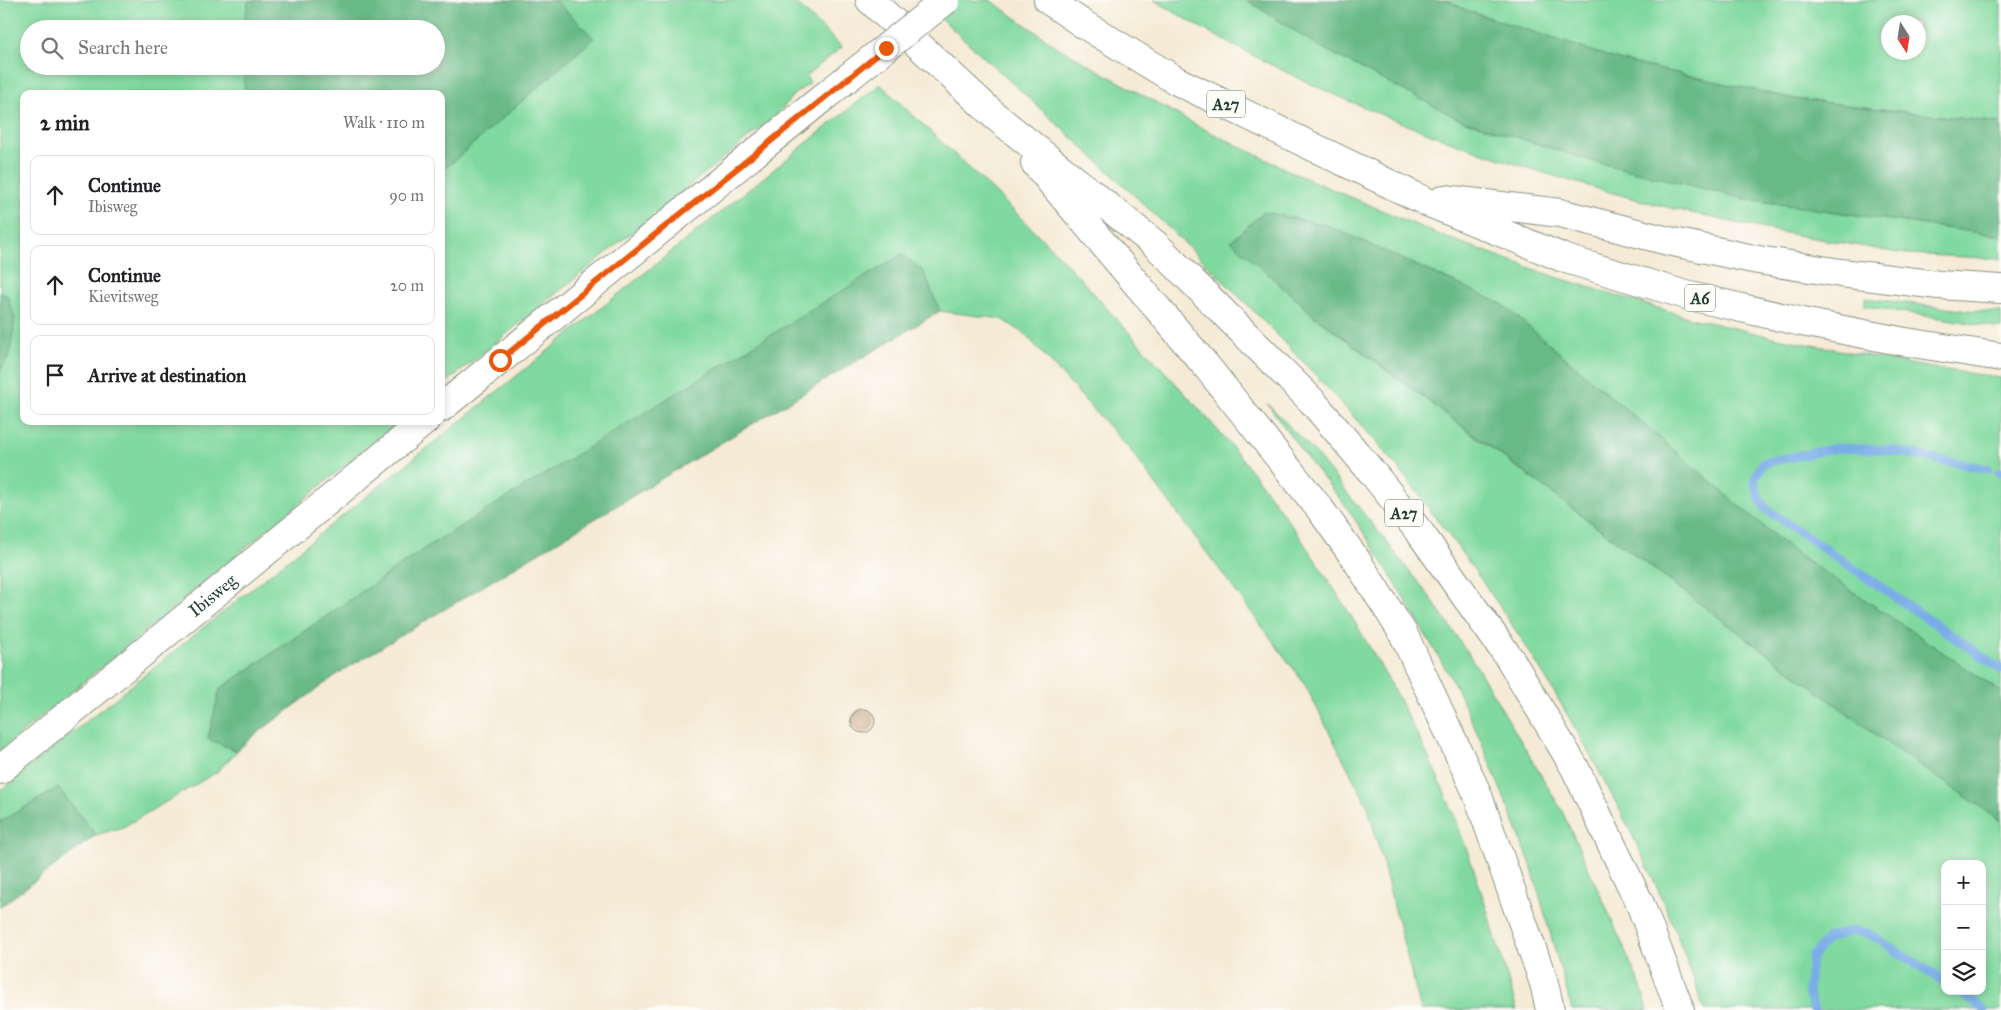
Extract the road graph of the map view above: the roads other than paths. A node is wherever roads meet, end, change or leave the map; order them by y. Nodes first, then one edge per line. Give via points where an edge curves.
1 (870, 0) edge
2 (946, 0) edge
3 (1048, 0) edge
4 (995, 116) junction
5 (1412, 195) junction
6 (2001, 290) edge
7 (2001, 357) edge
8 (445, 405) edge
9 (420, 425) edge
10 (0, 770) edge
11 (1550, 1010) edge
12 (1680, 1010) edge

1 - 4 main road, A27
2 - 8 main road, bridge
3 - 5 main road, A27 via 1178,81
4 - 11 main road, A27 via 1207,366 1320,509 1403,633 1477,793 1544,983
4 - 12 main road, A27 via 1156,245 1312,402 1421,534 1510,658 1575,768 1641,906
5 - 6 main road via 1560,213 1758,260 1841,273
5 - 7 main road, A6 via 1566,258 1686,295 1802,322
9 - 10 main road, Ibisweg

